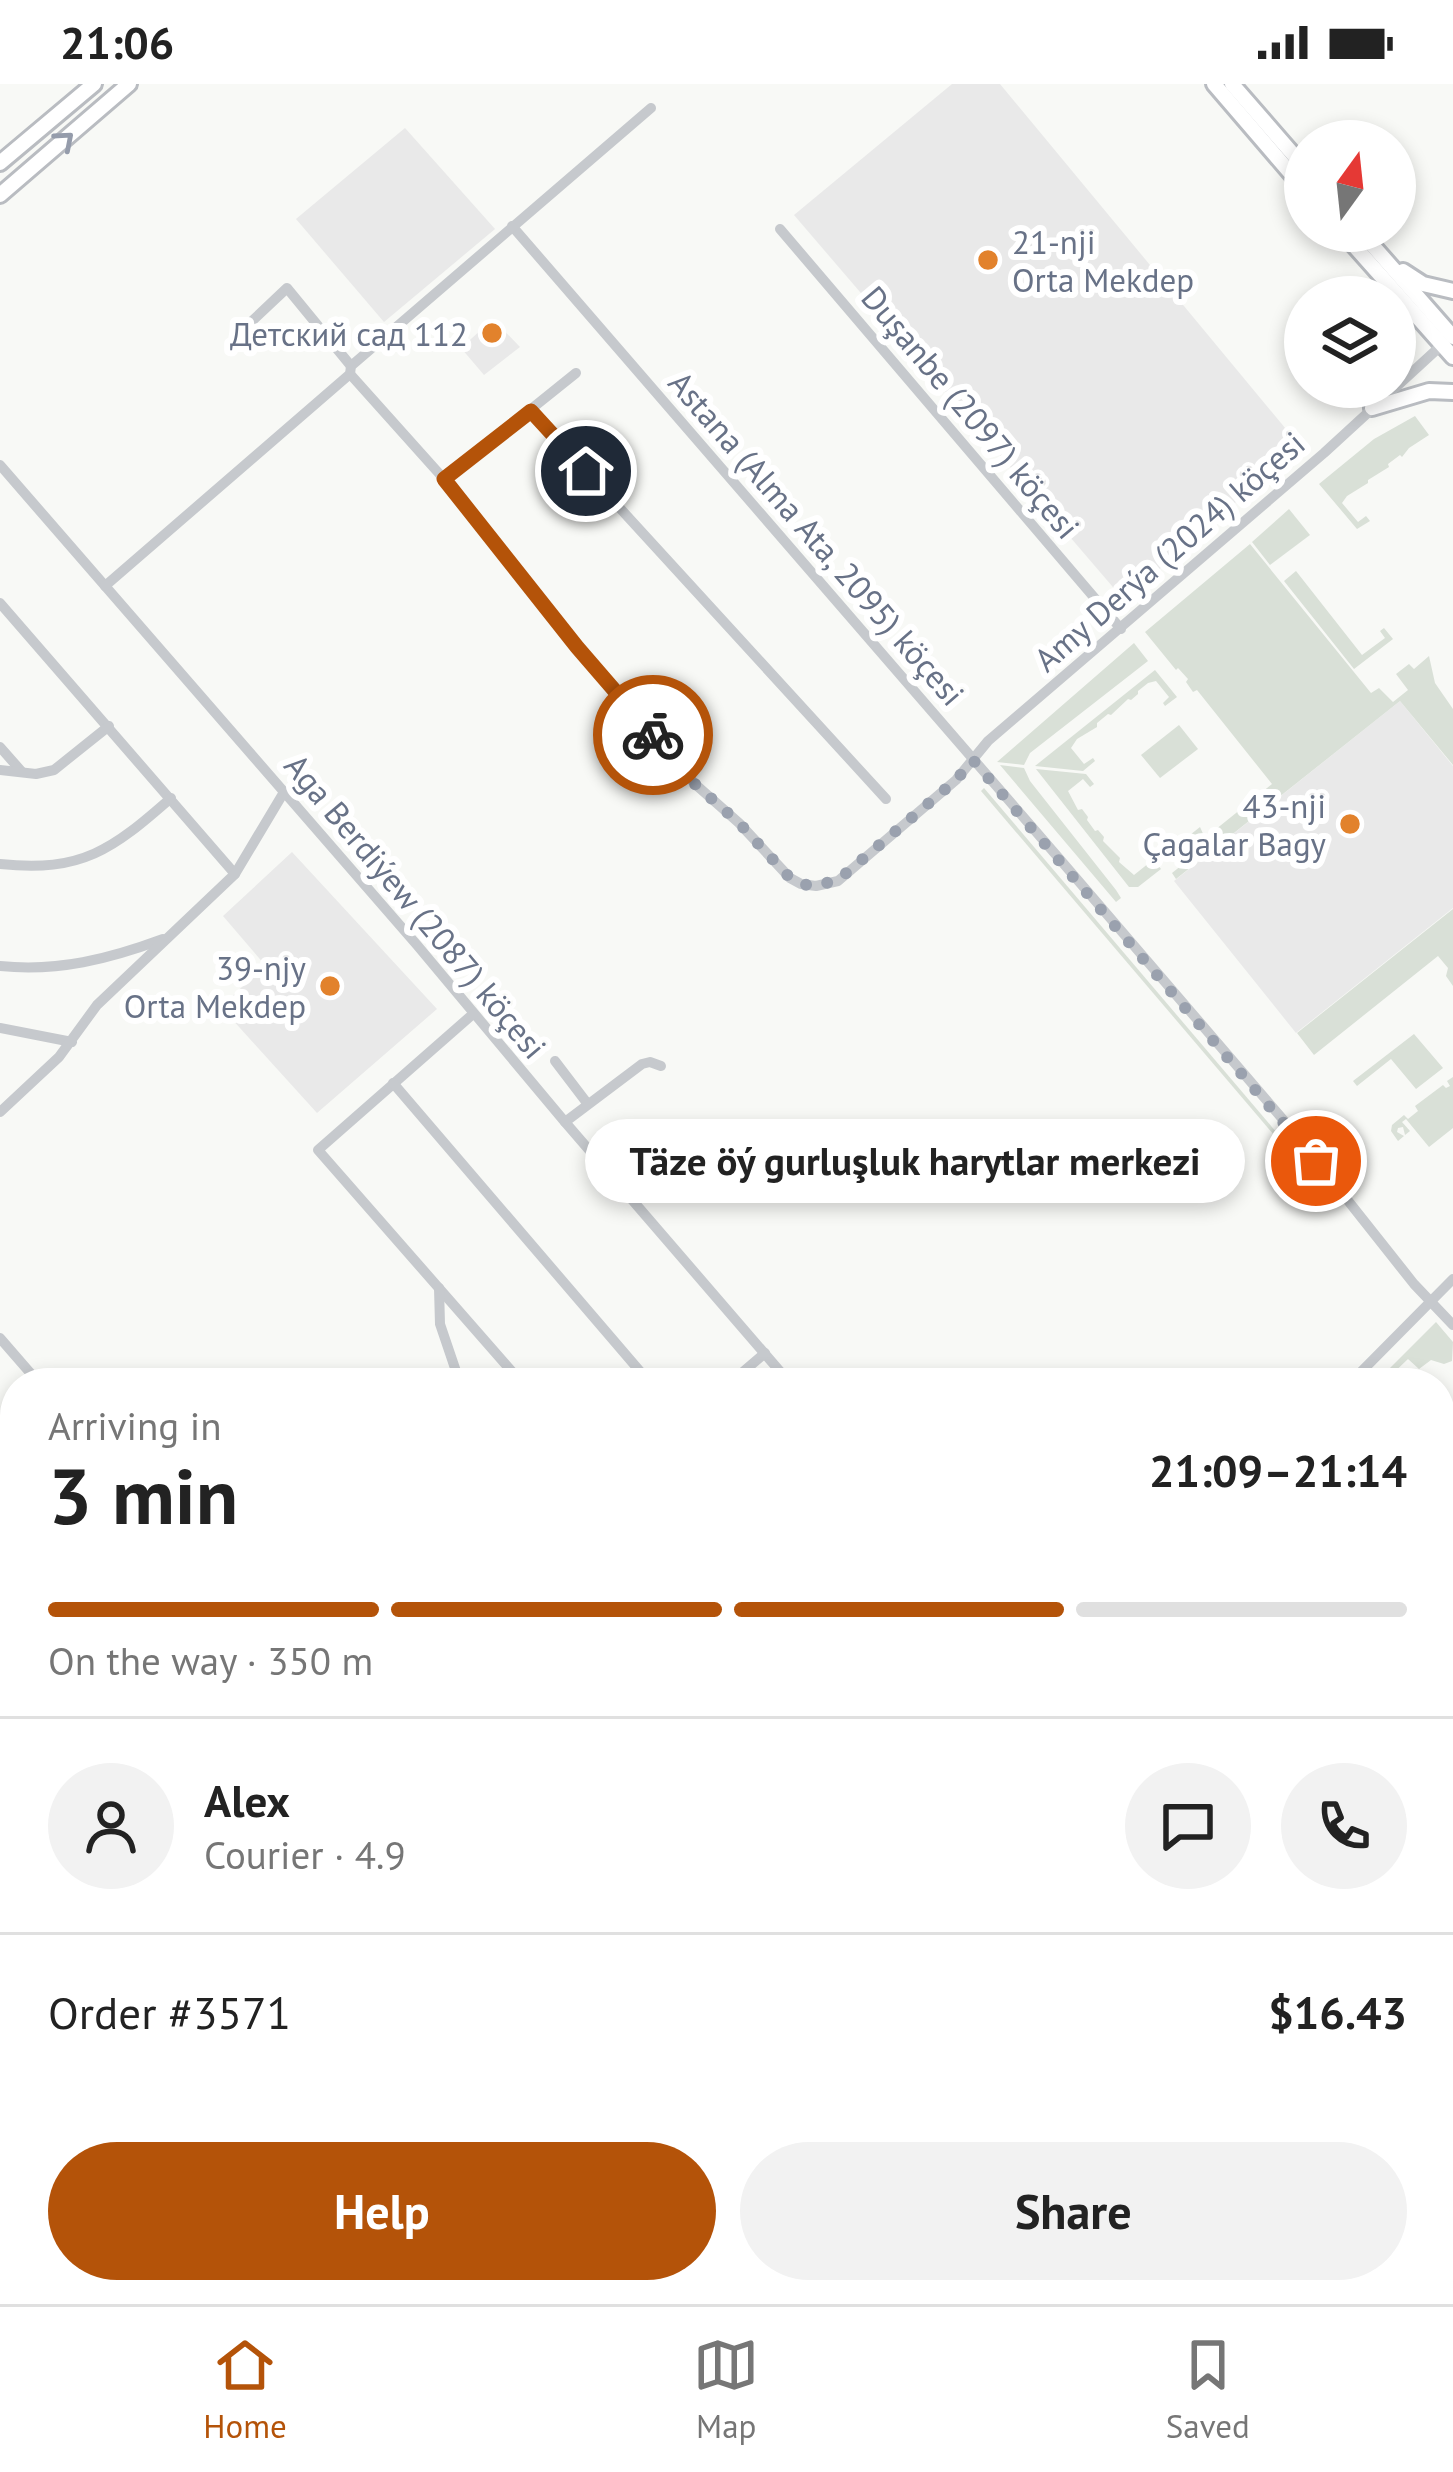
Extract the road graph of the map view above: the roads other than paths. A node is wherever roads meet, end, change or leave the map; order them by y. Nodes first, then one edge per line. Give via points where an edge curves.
1 (94, 84) edge
2 (129, 84) edge
3 (1214, 84) edge
4 (1232, 84) edge
5 (651, 108) dead end
6 (1284, 144) edge
7 (0, 164) edge
8 (1284, 166) edge
9 (0, 195) edge
10 (512, 226) junction
11 (780, 229) dead end
12 (1358, 252) edge
13 (1378, 252) edge
14 (1383, 252) edge
15 (1377, 276) edge
16 (1453, 291) edge
17 (1416, 314) edge
18 (250, 323) dead end
19 (1451, 342) edge
20 (351, 370) junction
21 (1416, 371) edge
22 (576, 374) dead end
23 (1453, 392) edge
24 (1416, 396) edge
25 (1372, 408) edge
26 (531, 411) junction
27 (0, 465) edge
28 (444, 479) junction
29 (105, 586) junction
30 (0, 603) edge
31 (1121, 629) junction
32 (109, 726) junction
33 (0, 747) edge
34 (973, 760) junction
35 (0, 770) edge
36 (22, 772) junction
37 (284, 792) junction
38 (171, 798) junction
39 (886, 799) dead end
40 (0, 864) edge
41 (235, 874) junction
42 (166, 938) junction
43 (0, 966) edge
44 (473, 1014) junction
45 (0, 1028) edge
46 (72, 1042) junction
47 (555, 1061) dead end
48 (661, 1066) dead end
49 (393, 1083) junction
50 (587, 1103) junction
51 (0, 1112) edge
52 (565, 1122) junction
53 (1453, 1280) edge
54 (439, 1287) junction
55 (1431, 1301) junction
56 (1453, 1325) edge
57 (0, 1338) edge
58 (765, 1353) junction
59 (26, 1368) edge
60 (455, 1368) edge
61 (510, 1368) edge
62 (637, 1368) edge
63 (748, 1368) edge
64 (778, 1368) edge
65 (1365, 1368) edge

1 - 7 main road
9 -> 2 main road
3 - 8 main road
4 - 6 main road
5 - 10 street
10 - 20 street
10 - 34 street, Astana (Alma Ata, 2095) köçesi
11 - 31 street, Duşanbe (2097) köçesi
12 - 15 main road
13 - 19 main road
14 - 16 main road via 1411,278
17 - 19 main road
18 - 20 street, Amy Derýa (2024) köçesi via 287,288
19 - 21 street, Amy Derýa (2024) köçesi
20 - 28 street, Amy Derýa (2024) köçesi
20 - 29 street
22 - 26 street
23 - 24 main road
25 - 31 street, Amy Derýa (2024) köçesi
26 - 28 street
26 - 39 street
27 - 29 street, Aga Berdiýew (2087) köçesi
28 - 34 street, Amy Derýa (2024) köçesi via 695,784 801,884 838,880
29 - 37 street, Aga Berdiýew (2087) köçesi
30 - 32 street
31 - 34 street, Amy Derýa (2024) köçesi
32 - 36 street via 54,770
32 - 38 street
33 - 36 street
34 - 55 street, Astana (Alma Ata, 2095) köçesi
35 - 36 street
37 - 41 street
37 - 44 street, Aga Berdiýew (2087) köçesi
38 - 40 street via 95,855
38 - 41 street
41 - 42 street
42 - 43 street via 64,967
42 - 46 street
44 - 49 street
44 - 52 street, Aga Berdiýew (2087) köçesi
45 - 46 street
46 - 51 street
47 - 50 street
48 - 50 street via 642,1064
49 - 54 street via 319,1150
49 - 62 street
50 - 52 street
52 - 58 street, Aga Berdiýew (2087) köçesi
53 - 55 street
54 - 60 street via 440,1324
54 - 61 street
55 - 56 street, Astana (Alma Ata, 2095) köçesi
55 - 65 street
57 - 59 street
58 - 63 street
58 - 64 street, Aga Berdiýew (2087) köçesi

